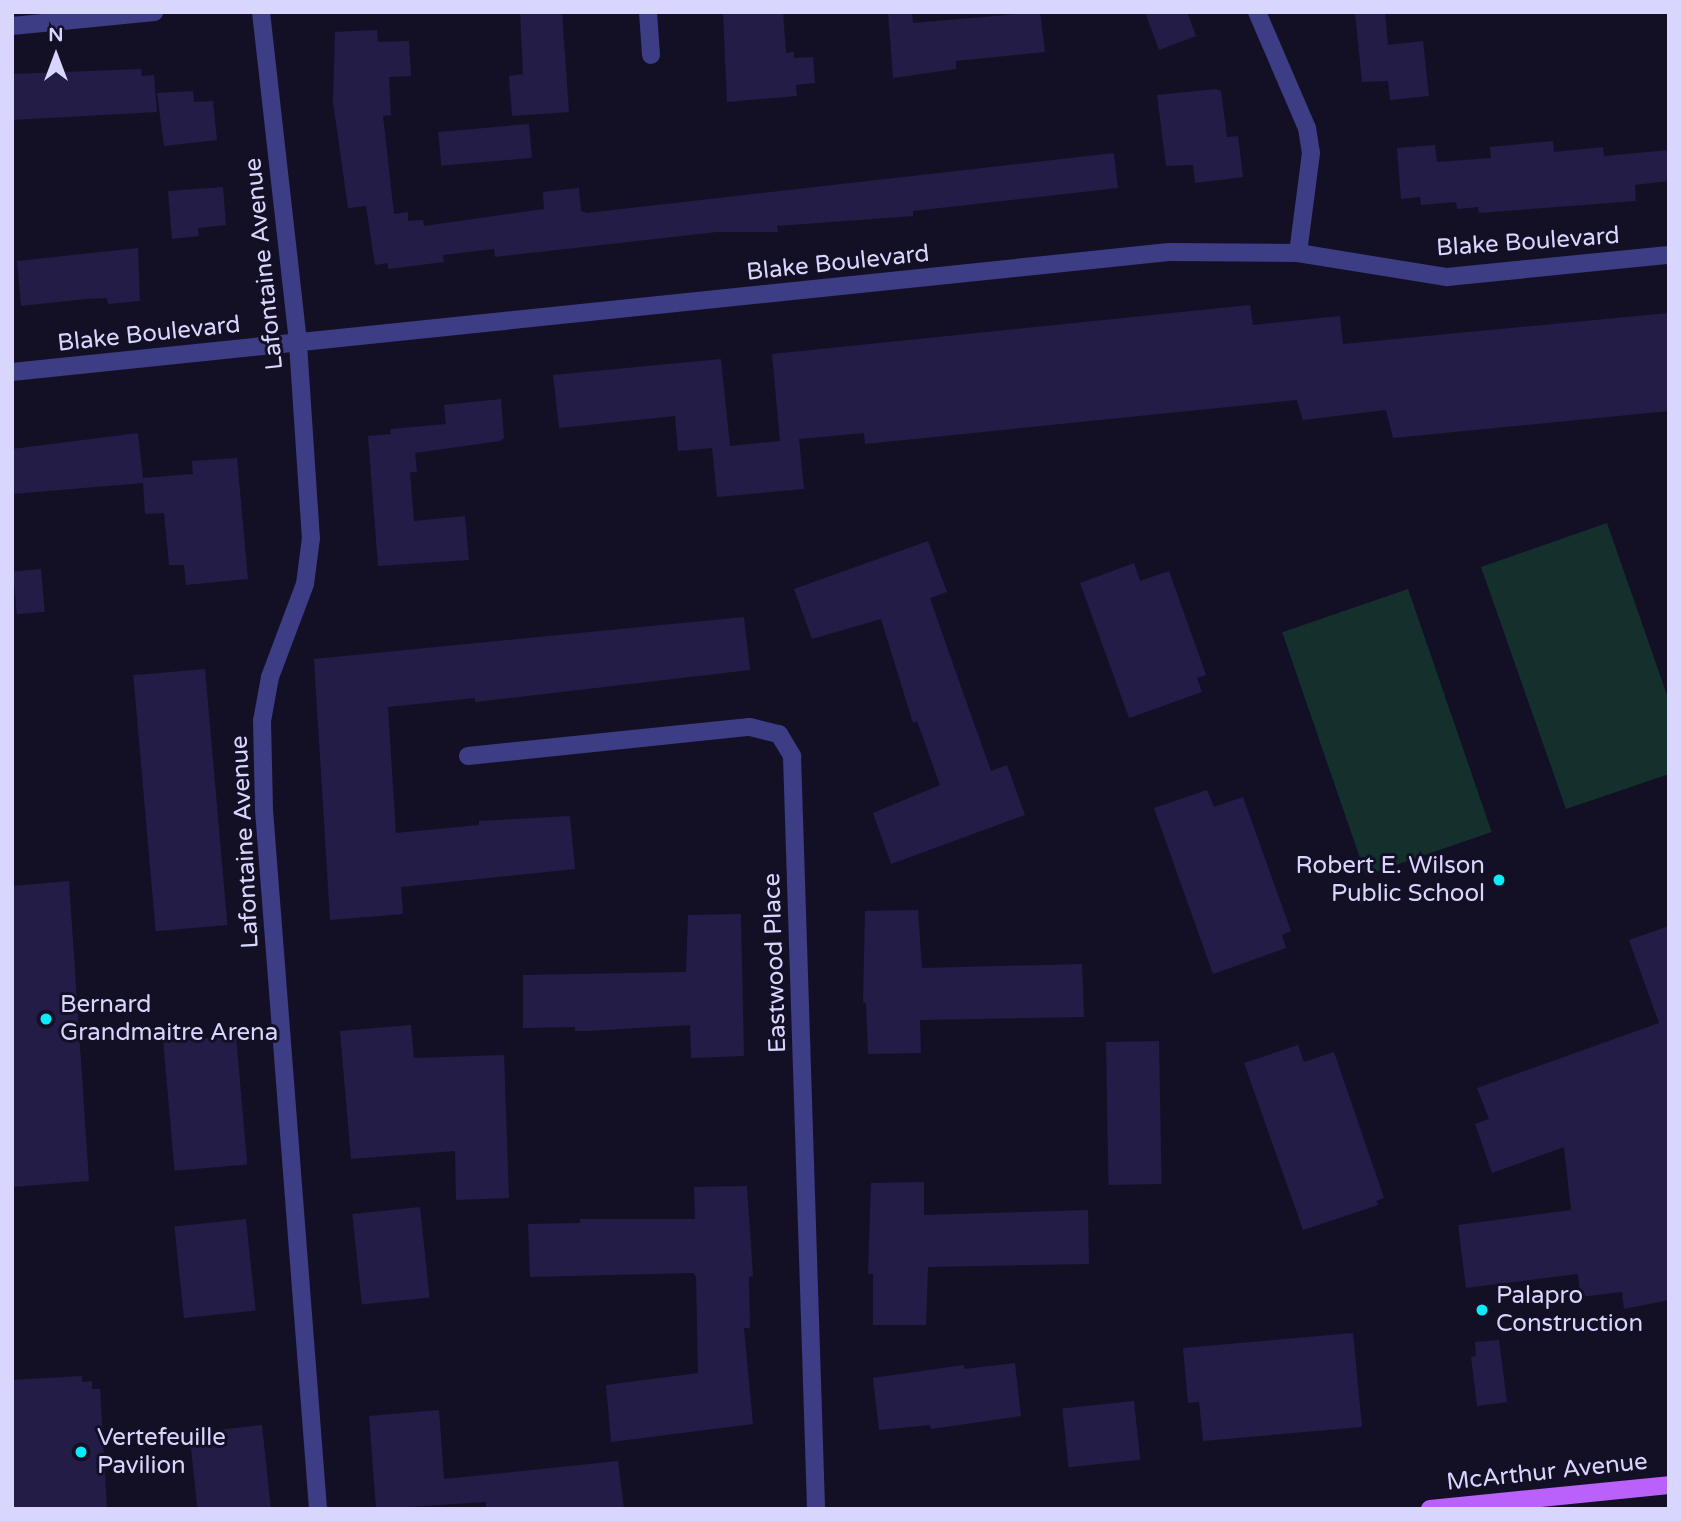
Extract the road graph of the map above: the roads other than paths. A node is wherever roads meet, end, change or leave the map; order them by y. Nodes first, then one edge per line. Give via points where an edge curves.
1 (154, 12) edge
2 (261, 12) edge
3 (648, 12) edge
4 (1257, 12) edge
5 (12, 26) edge
6 (650, 55) dead end
7 (1298, 253) junction
8 (1669, 255) edge
9 (298, 344) junction
10 (12, 372) edge
11 (468, 756) dead end
12 (1669, 1485) edge
13 (318, 1509) edge
14 (816, 1509) edge
15 (1430, 1509) edge

1 - 5 street
2 - 9 street, Lafontaine Avenue
3 - 6 street
4 - 7 street via 1307,128 1311,153
7 - 8 street, Blake Boulevard via 1447,277
7 - 9 street, Blake Boulevard via 1169,252
9 - 10 street, Blake Boulevard
9 - 13 street, Lafontaine Avenue via 311,538 305,584 270,677 262,734
11 - 14 street, Eastwood Place via 750,727 779,734 792,756
12 - 15 main road, McArthur Avenue

